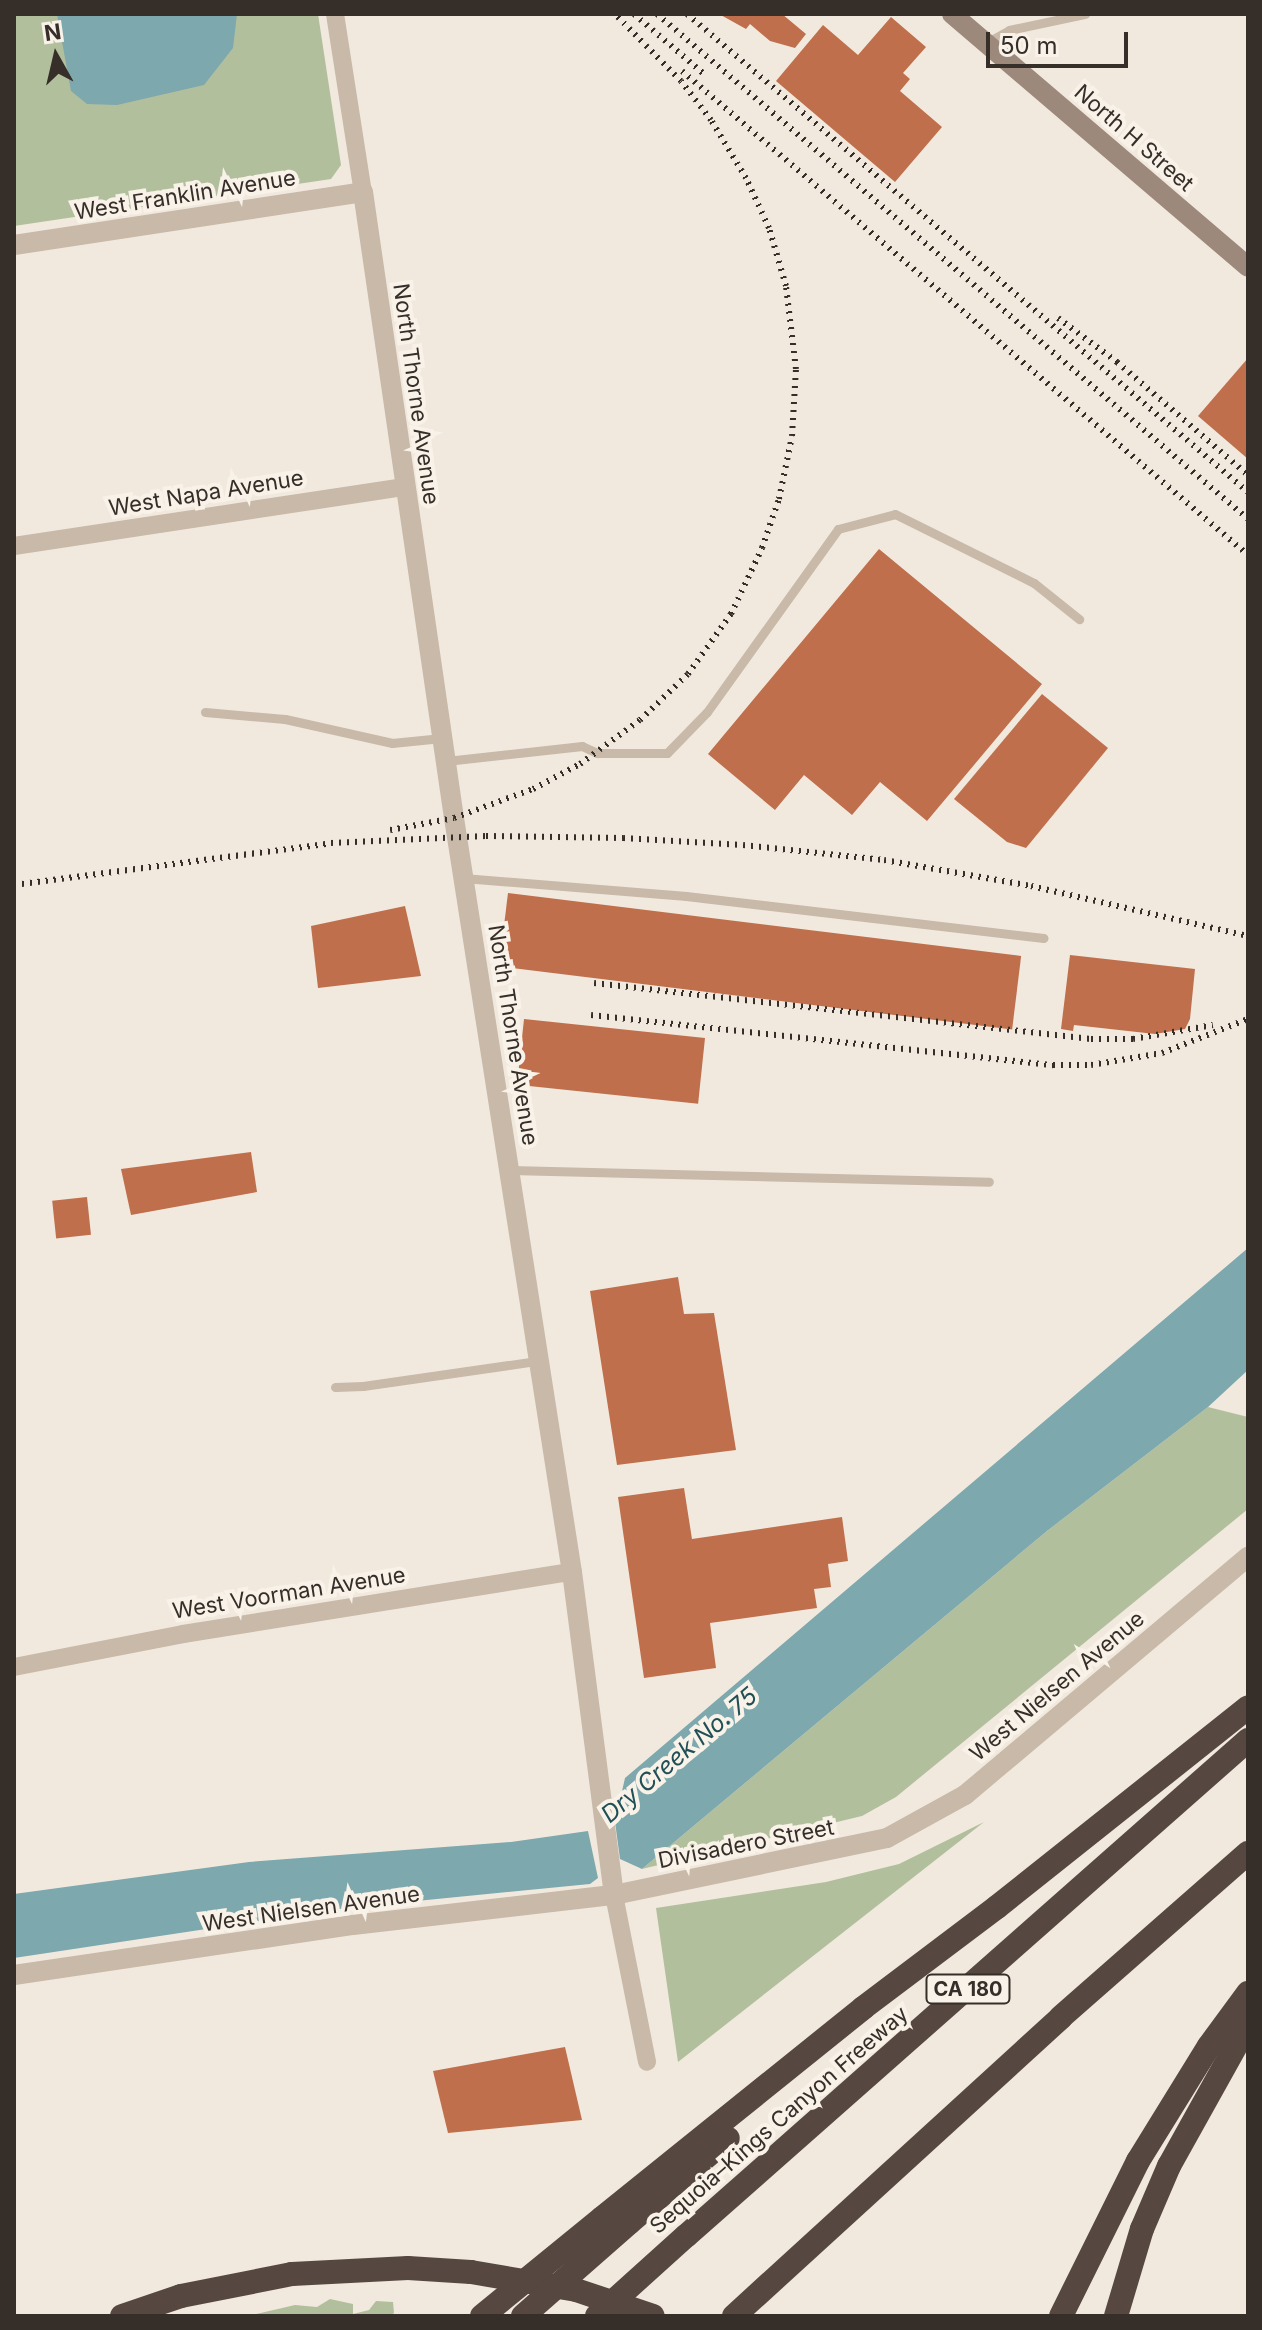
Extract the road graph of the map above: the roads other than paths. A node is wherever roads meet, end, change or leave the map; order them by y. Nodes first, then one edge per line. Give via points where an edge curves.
1 (335, 14) edge
2 (952, 14) edge
3 (1085, 14) edge
4 (986, 43) junction
5 (363, 192) junction
6 (14, 245) edge
7 (1248, 267) edge
8 (405, 487) junction
9 (14, 546) edge
10 (1079, 619) dead end
11 (205, 712) dead end
12 (442, 738) junction
13 (446, 761) junction
14 (463, 878) junction
15 (1044, 938) dead end
16 (510, 1170) junction
17 (989, 1182) dead end
18 (537, 1361) junction
19 (335, 1387) dead end
20 (1248, 1557) edge
21 (572, 1572) junction
22 (14, 1667) edge
23 (1248, 1707) edge
24 (1248, 1740) edge
25 (887, 1838) joint
26 (1248, 1853) edge
27 (613, 1888) junction
28 (997, 1907) junction
29 (14, 1975) edge
30 (1248, 1993) edge
31 (1248, 2024) edge
32 (647, 2062) dead end
33 (122, 2316) edge
34 (482, 2316) edge
35 (523, 2316) edge
36 (597, 2316) edge
37 (653, 2316) edge
38 (734, 2316) edge
39 (1061, 2316) edge
40 (1116, 2316) edge

1 - 5 street, North Thorne Avenue
2 - 4 main road, North H Street
3 - 4 lane via 1009,30
4 - 7 main road, North H Street
5 - 6 street, West Franklin Avenue
5 - 8 street, North Thorne Avenue
8 - 9 street, West Napa Avenue
8 - 12 street, North Thorne Avenue
10 - 13 lane via 1034,583 895,514 838,529 707,712 667,753 597,753 582,746
11 - 12 lane via 285,719 392,743
12 - 13 street, North Thorne Avenue
13 - 14 street, North Thorne Avenue
14 - 15 lane via 686,896
14 - 16 street, North Thorne Avenue
16 - 17 lane
16 - 18 street, North Thorne Avenue
18 - 19 lane
18 - 21 street, North Thorne Avenue
20 - 25 street, West Nielsen Avenue via 965,1795
21 - 22 street, West Voorman Avenue via 183,1634
21 - 27 street, North Thorne Avenue
23 - 28 highway
24 - 36 highway, Sequoia–Kings Canyon Freeway / CA 180, bridge
25 - 27 street, Divisadero Street
26 - 38 highway
27 - 29 street, West Nielsen Avenue
27 - 32 street, North Thorne Avenue
28 - 34 highway, bridge via 863,2008
28 - 35 highway, bridge
30 - 39 highway via 1138,2161
31 - 40 highway via 1169,2166 1142,2229
33 - 37 highway via 181,2296 278,2276 408,2268 471,2272 576,2290

